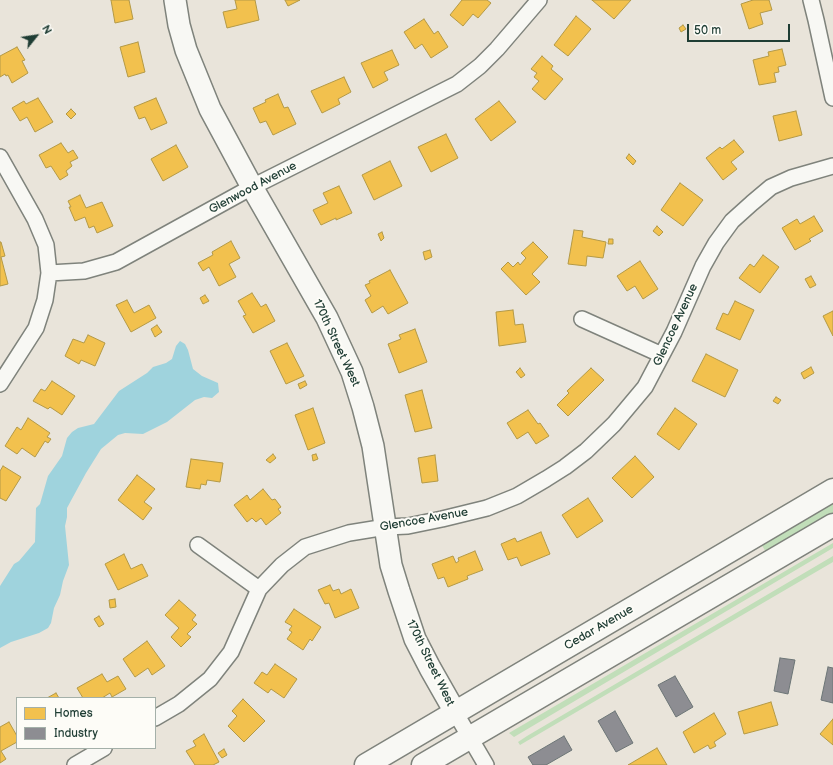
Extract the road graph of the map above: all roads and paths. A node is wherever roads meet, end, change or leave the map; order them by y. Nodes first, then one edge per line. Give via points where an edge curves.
1 (175, 0) edge
2 (539, 0) edge
3 (811, 0) edge
4 (833, 98) edge
5 (0, 157) edge
6 (833, 166) edge
7 (252, 187) junction
8 (49, 273) junction
9 (582, 319) dead end
10 (662, 355) junction
11 (0, 384) edge
12 (833, 490) edge
13 (833, 525) edge
14 (386, 527) junction
15 (198, 545) dead end
16 (259, 589) junction
17 (455, 712) junction
18 (156, 717) edge
19 (470, 738) junction
20 (102, 749) edge
21 (75, 765) edge
22 (366, 765) edge
23 (424, 765) edge
24 (486, 765) edge

1 - 7 street, 170th Street West via 179,25 197,79 221,131
2 - 7 street, Glenwood Avenue via 497,49 457,84
3 - 4 street
5 - 8 street via 35,219 46,246
6 - 10 street, Glencoe Avenue via 791,178 771,187 732,221 703,266
7 - 8 street, Glenwood Avenue via 116,262 84,271
7 - 14 street, 170th Street West via 327,318 352,372 373,446
8 - 11 street via 45,300 36,328
9 - 10 street
10 - 14 street, Glencoe Avenue via 645,387 614,424 586,451 546,479 517,496 487,508 408,526
12 - 17 main road, Cedar Avenue
13 - 19 main road
14 - 16 street, Glencoe Avenue via 349,533 305,547 282,565
14 - 17 street, 170th Street West via 391,565 406,615 415,639
15 - 16 street
16 - 18 street, Glencoe Avenue via 231,652 210,679 179,704
17 - 19 street, 170th Street West
17 - 22 main road, Cedar Avenue
19 - 23 main road
19 - 24 street, 170th Street West
20 - 21 street

